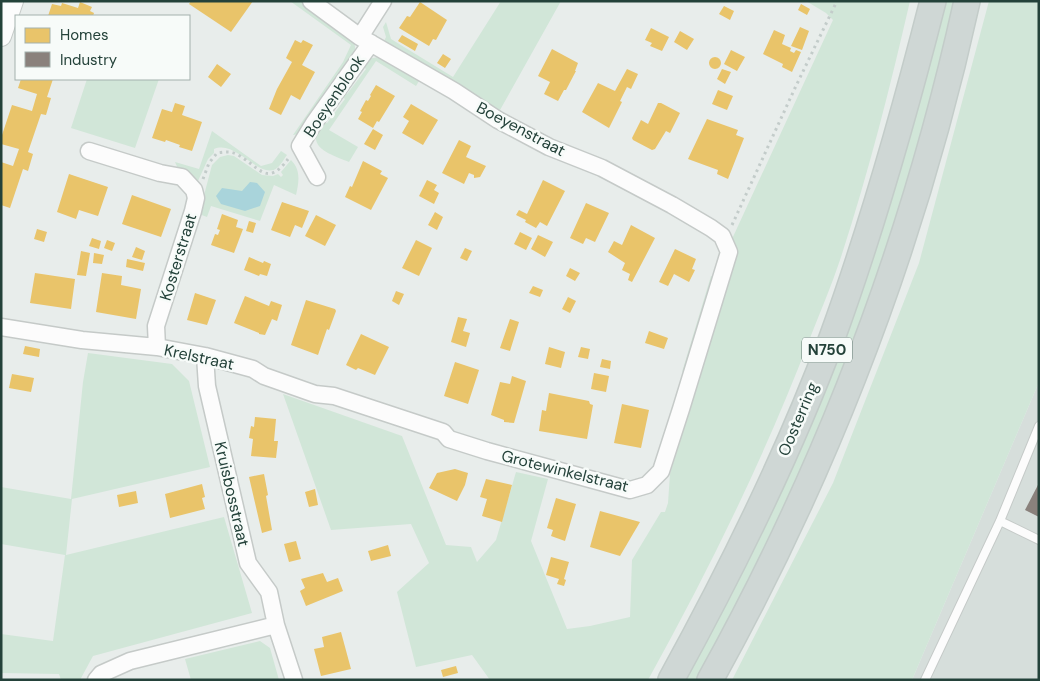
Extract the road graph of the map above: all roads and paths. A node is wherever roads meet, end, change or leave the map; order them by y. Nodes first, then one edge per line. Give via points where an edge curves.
1 (13, 1) edge
2 (311, 1) edge
3 (383, 1) edge
4 (837, 1) edge
5 (933, 1) edge
6 (967, 1) edge
7 (1, 36) edge
8 (365, 40) junction
9 (89, 151) dead end
10 (289, 157) dead end
11 (317, 176) dead end
12 (201, 186) dead end
13 (727, 247) junction
14 (1, 327) edge
15 (157, 348) junction
16 (205, 356) junction
17 (390, 416) joint
18 (1039, 426) edge
19 (1000, 521) junction
20 (1039, 540) edge
21 (276, 626) junction
22 (96, 680) edge
23 (294, 680) edge
24 (671, 680) edge
25 (710, 680) edge
26 (925, 680) edge

1 - 7 street
2 - 8 street, Boeyenstraat
3 - 8 street
4 - 13 path via 794,88
5 - 24 main road, Oosterring / N750 via 887,173 831,338 789,444 746,537
6 - 25 main road, N750 via 918,189 862,353 782,542
8 - 11 street, Boeyenblook via 300,146
8 - 13 street, Boeyenstraat via 498,120 549,147 602,168 672,205 722,236
9 - 15 street, Kosterstraat via 182,177 194,190 193,211 156,326
10 - 12 path via 280,170 269,174 258,171 237,154 217,154 209,163
13 - 17 street, Grotewinkelstraat via 661,471 647,485 630,490 602,484 449,439 442,432
14 - 15 street, Krelstraat
15 - 16 street, Krelstraat
16 - 17 street, Krelstraat
16 - 21 street, Kruisbosstraat via 207,386 248,563 269,592
18 - 19 lane
19 - 20 lane
19 - 26 lane
21 - 22 street via 130,661 101,674
21 - 23 street, Kruisbosstraat

